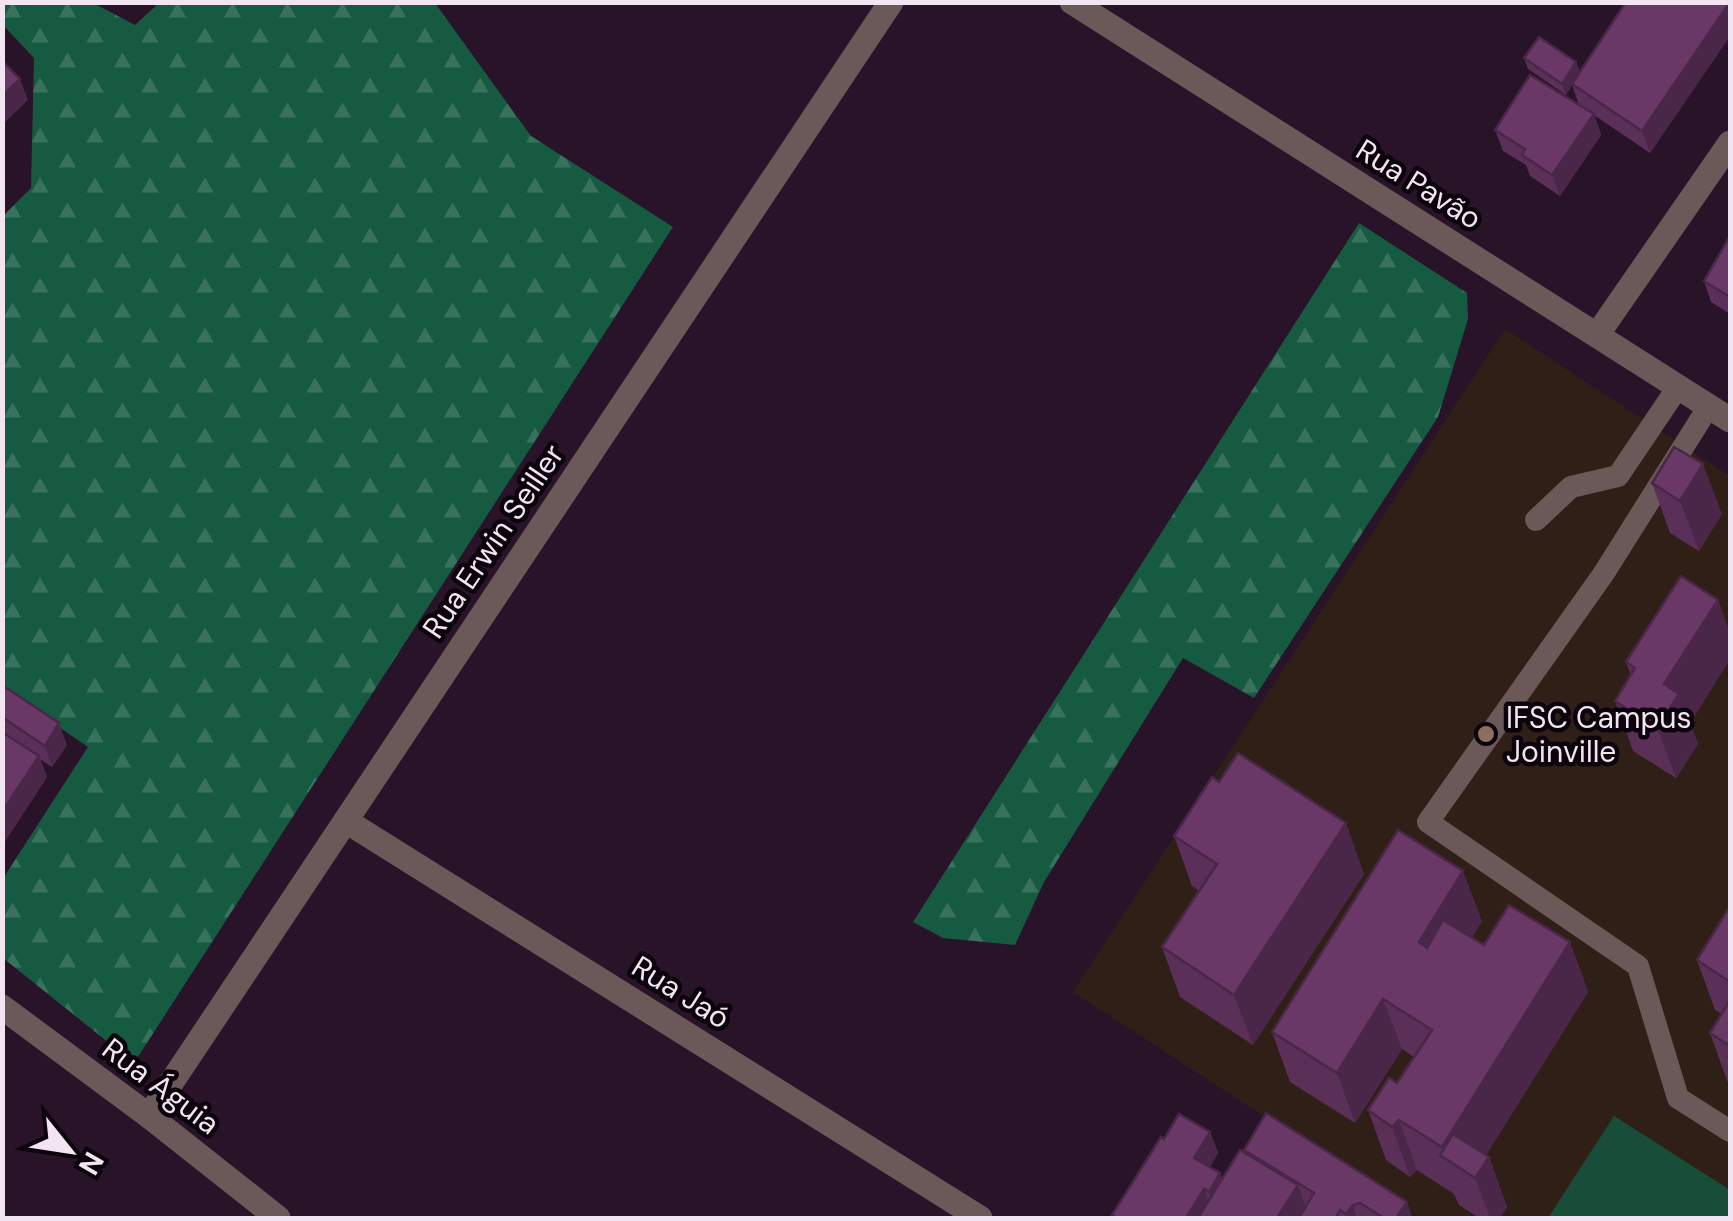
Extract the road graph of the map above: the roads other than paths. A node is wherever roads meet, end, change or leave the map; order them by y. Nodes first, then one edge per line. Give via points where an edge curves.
1 (892, 2) edge
2 (1072, 2) edge
3 (1730, 143) edge
4 (1597, 336) junction
5 (1678, 387) junction
6 (1720, 413) edge
7 (1536, 520) dead end
8 (346, 821) junction
9 (2, 1007) edge
10 (149, 1116) junction
11 (1730, 1132) edge
12 (278, 1218) edge
13 (980, 1218) edge

1 - 8 street, Rua Erwin Seiller
2 - 4 street, Rua Pavão
3 - 4 street
4 - 5 street, Rua Pavão
5 - 6 street, Rua Pavão
5 - 7 lane via 1618,476 1571,487
6 - 11 lane via 1428,822 1638,966 1678,1098
8 - 10 street, Rua Erwin Seiller
8 - 13 street, Rua Jaó
9 - 10 street, Rua Águia
10 - 12 street, Rua Águia

